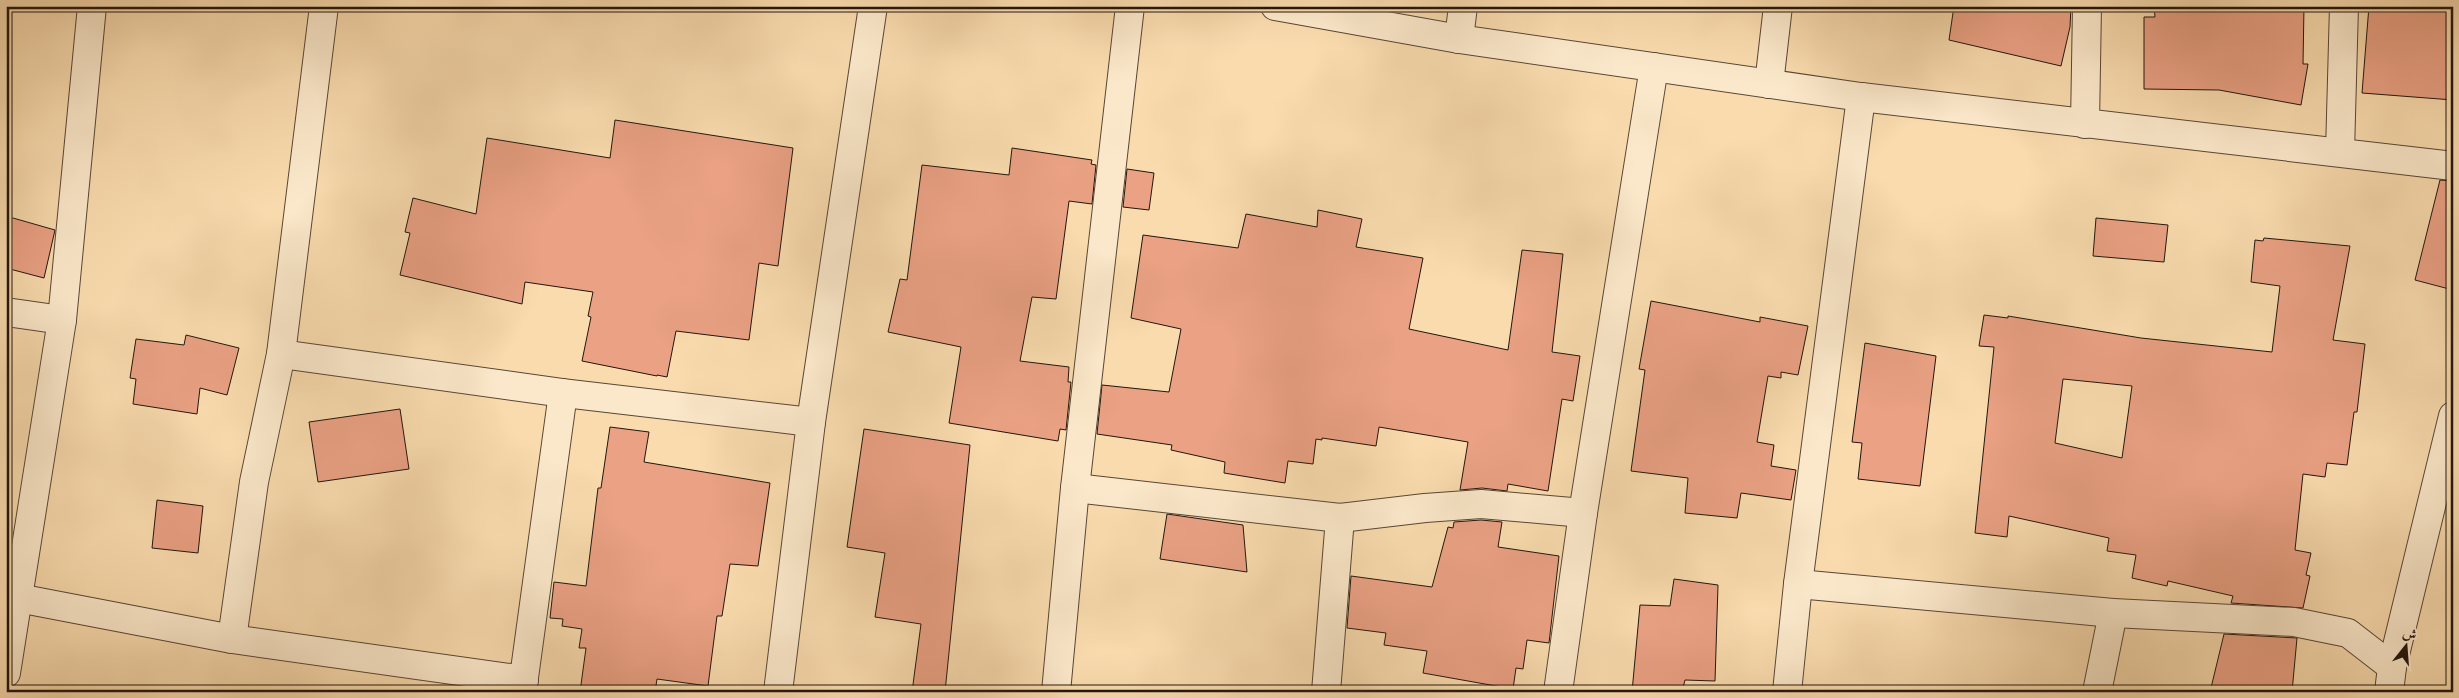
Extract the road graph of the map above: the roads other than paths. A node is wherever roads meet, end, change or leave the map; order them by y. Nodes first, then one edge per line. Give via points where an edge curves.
1 (92, 6) edge
2 (324, 6) edge
3 (873, 6) edge
4 (1130, 6) edge
5 (1275, 6) edge
6 (1463, 6) edge
7 (1778, 6) edge
8 (2088, 6) edge
9 (2344, 6) edge
10 (1460, 39) junction
11 (1654, 67) junction
12 (1769, 84) junction
13 (1862, 97) junction
14 (2085, 124) junction
15 (2340, 152) junction
16 (2453, 166) edge
17 (6, 312) edge
18 (62, 320) junction
19 (281, 354) junction
20 (563, 393) junction
21 (2453, 416) edge
22 (811, 422) junction
23 (1075, 488) junction
24 (1583, 513) junction
25 (1340, 518) junction
26 (1798, 584) junction
27 (18, 598) junction
28 (2113, 613) junction
29 (232, 639) junction
30 (6, 673) edge
31 (2390, 679) edge
32 (523, 686) edge
33 (778, 692) edge
34 (1056, 692) edge
35 (1326, 692) edge
36 (1558, 692) edge
37 (1787, 692) edge
38 (2097, 692) edge

1 - 18 street
2 - 19 street
3 - 22 street
4 - 23 street
5 - 10 street
6 - 10 street
7 - 12 street
8 - 14 street
9 - 15 street
10 - 11 street
11 - 12 street
11 - 24 street
12 - 13 street
13 - 14 street
13 - 26 street
14 - 15 street
15 - 16 street
17 - 18 street
18 - 27 street
19 - 20 street
19 - 29 street via 254,482
20 - 22 street
20 - 32 street
21 - 31 street
22 - 33 street
23 - 25 street
23 - 34 street
24 - 25 street via 1480,504
24 - 36 street
25 - 35 street
26 - 28 street
26 - 37 street
27 - 29 street
27 - 30 street
28 - 31 street via 2303,624 2348,633
28 - 38 street
29 - 32 street

